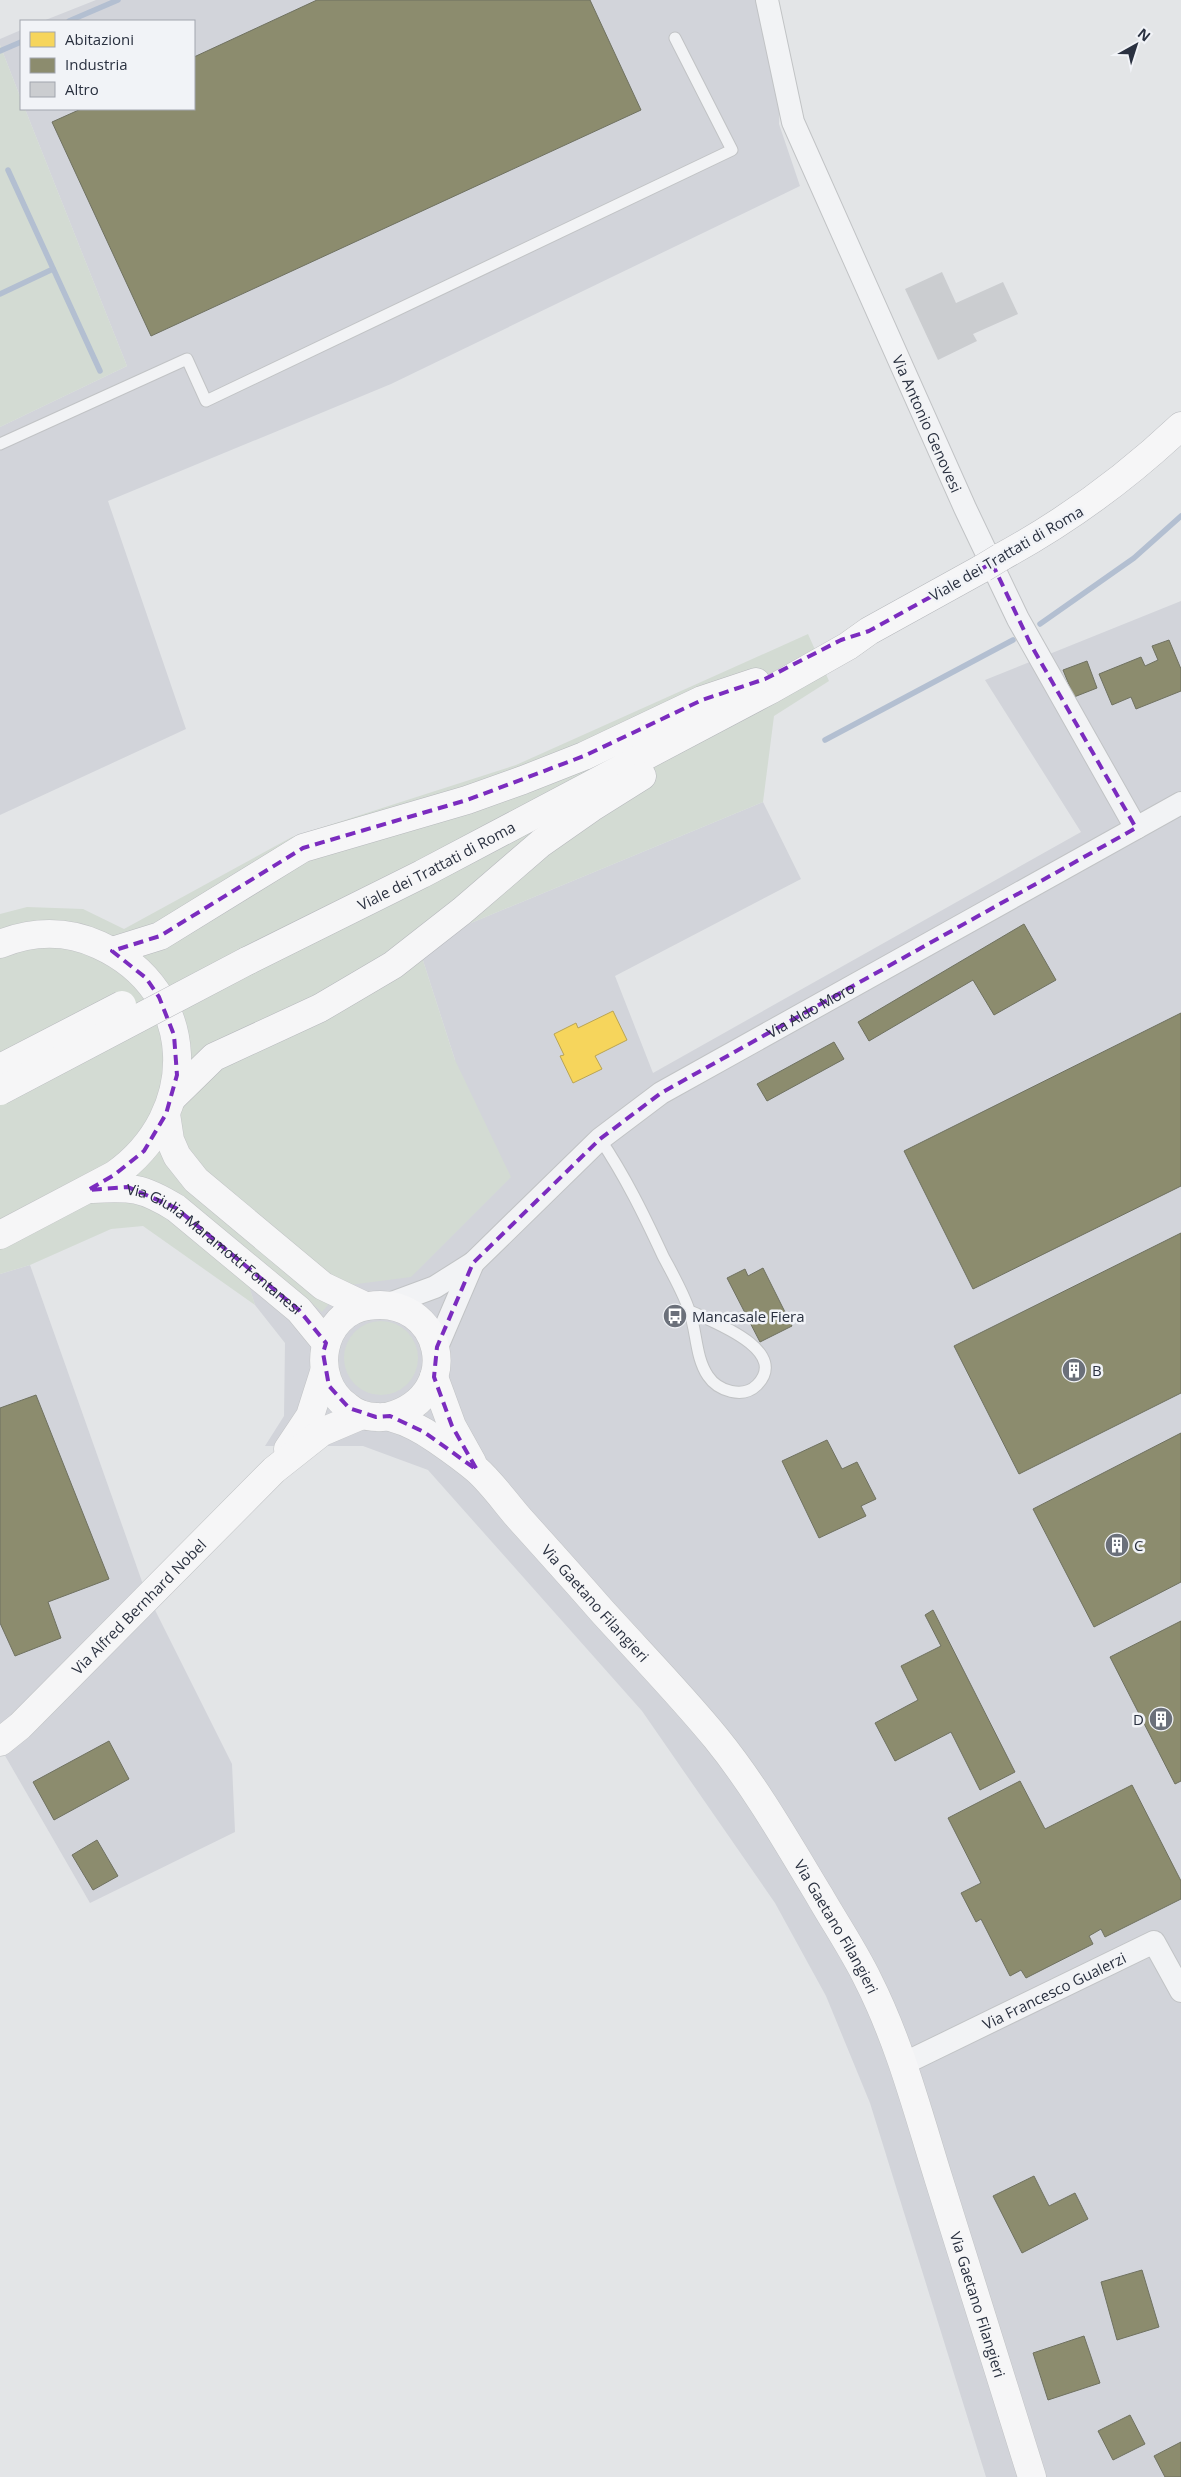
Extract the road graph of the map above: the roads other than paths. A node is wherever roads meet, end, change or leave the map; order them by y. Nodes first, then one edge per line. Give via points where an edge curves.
1 (767, 0) edge
2 (675, 38) dead end
3 (1181, 426) edge
4 (0, 444) edge
5 (768, 684) junction
6 (1181, 803) edge
7 (1136, 828) junction
8 (0, 944) edge
9 (112, 951) junction
10 (244, 953) junction
11 (0, 1068) edge
12 (0, 1091) edge
13 (169, 1106) junction
14 (600, 1139) junction
15 (88, 1190) junction
16 (0, 1236) edge
17 (473, 1263) junction
18 (377, 1305) junction
19 (690, 1311) junction
20 (326, 1343) junction
21 (437, 1347) junction
22 (324, 1372) junction
23 (434, 1377) junction
24 (362, 1415) junction
25 (390, 1416) junction
26 (274, 1470) junction
27 (477, 1470) junction
28 (0, 1742) edge
29 (1181, 1991) edge
30 (903, 2064) junction
31 (1032, 2477) edge

1 - 7 street, Via Antonio Genovesi via 793,122 1018,619
2 - 4 lane via 732,150 206,401 186,359
3 - 5 main road, Viale dei Trattati di Roma via 1126,476 1050,531 869,631 848,646
5 - 9 main road via 702,700 584,756 524,780 304,848 160,936
5 - 10 main road, Viale dei Trattati di Roma via 422,874
5 - 13 main road via 733,721 591,808 541,843 393,965 320,1008 214,1057
6 - 7 street, Via Aldo Moro
7 - 14 street, Via Aldo Moro via 661,1093
8 - 9 main road via 43,933 75,936
9 - 13 main road via 146,978 159,996 169,1019 177,1052 177,1075
10 - 11 main road, Viale dei Trattati di Roma, bridge
10 - 12 main road, Viale dei Trattati di Roma, bridge
13 - 15 main road via 144,1151 132,1163
13 - 18 main road via 170,1140 177,1156 196,1180 323,1286
14 - 17 street, Via Aldo Moro
14 - 19 lane via 625,1176
15 - 16 main road
15 - 20 main road, Via Giulia Maramotti Fontanesi via 128,1187 152,1194 176,1208 299,1310
17 - 18 street, Via Aldo Moro via 435,1287
17 - 21 street, Via Aldo Moro
18 - 20 main road via 340,1319
18 - 21 main road via 409,1312 425,1326
19 - 19 lane via 698,1352 707,1375 725,1390 754,1388 765,1370 755,1346
20 - 22 main road
21 - 23 main road
22 - 24 main road via 337,1398
22 - 26 main road, Via Alfred Bernhard Nobel via 310,1416
23 - 25 main road via 426,1394 413,1407
23 - 27 main road, Via Gaetano Filangieri via 452,1426
24 - 25 main road
24 - 26 main road, Via Alfred Bernhard Nobel via 322,1432
25 - 27 main road, Via Gaetano Filangieri via 424,1432
26 - 28 main road, Via Alfred Bernhard Nobel via 146,1602
27 - 30 main road, Via Gaetano Filangieri via 732,1759 786,1841 868,1979
29 - 30 street, Via Francesco Gualerzi via 1154,1942
30 - 31 main road, Via Gaetano Filangieri

